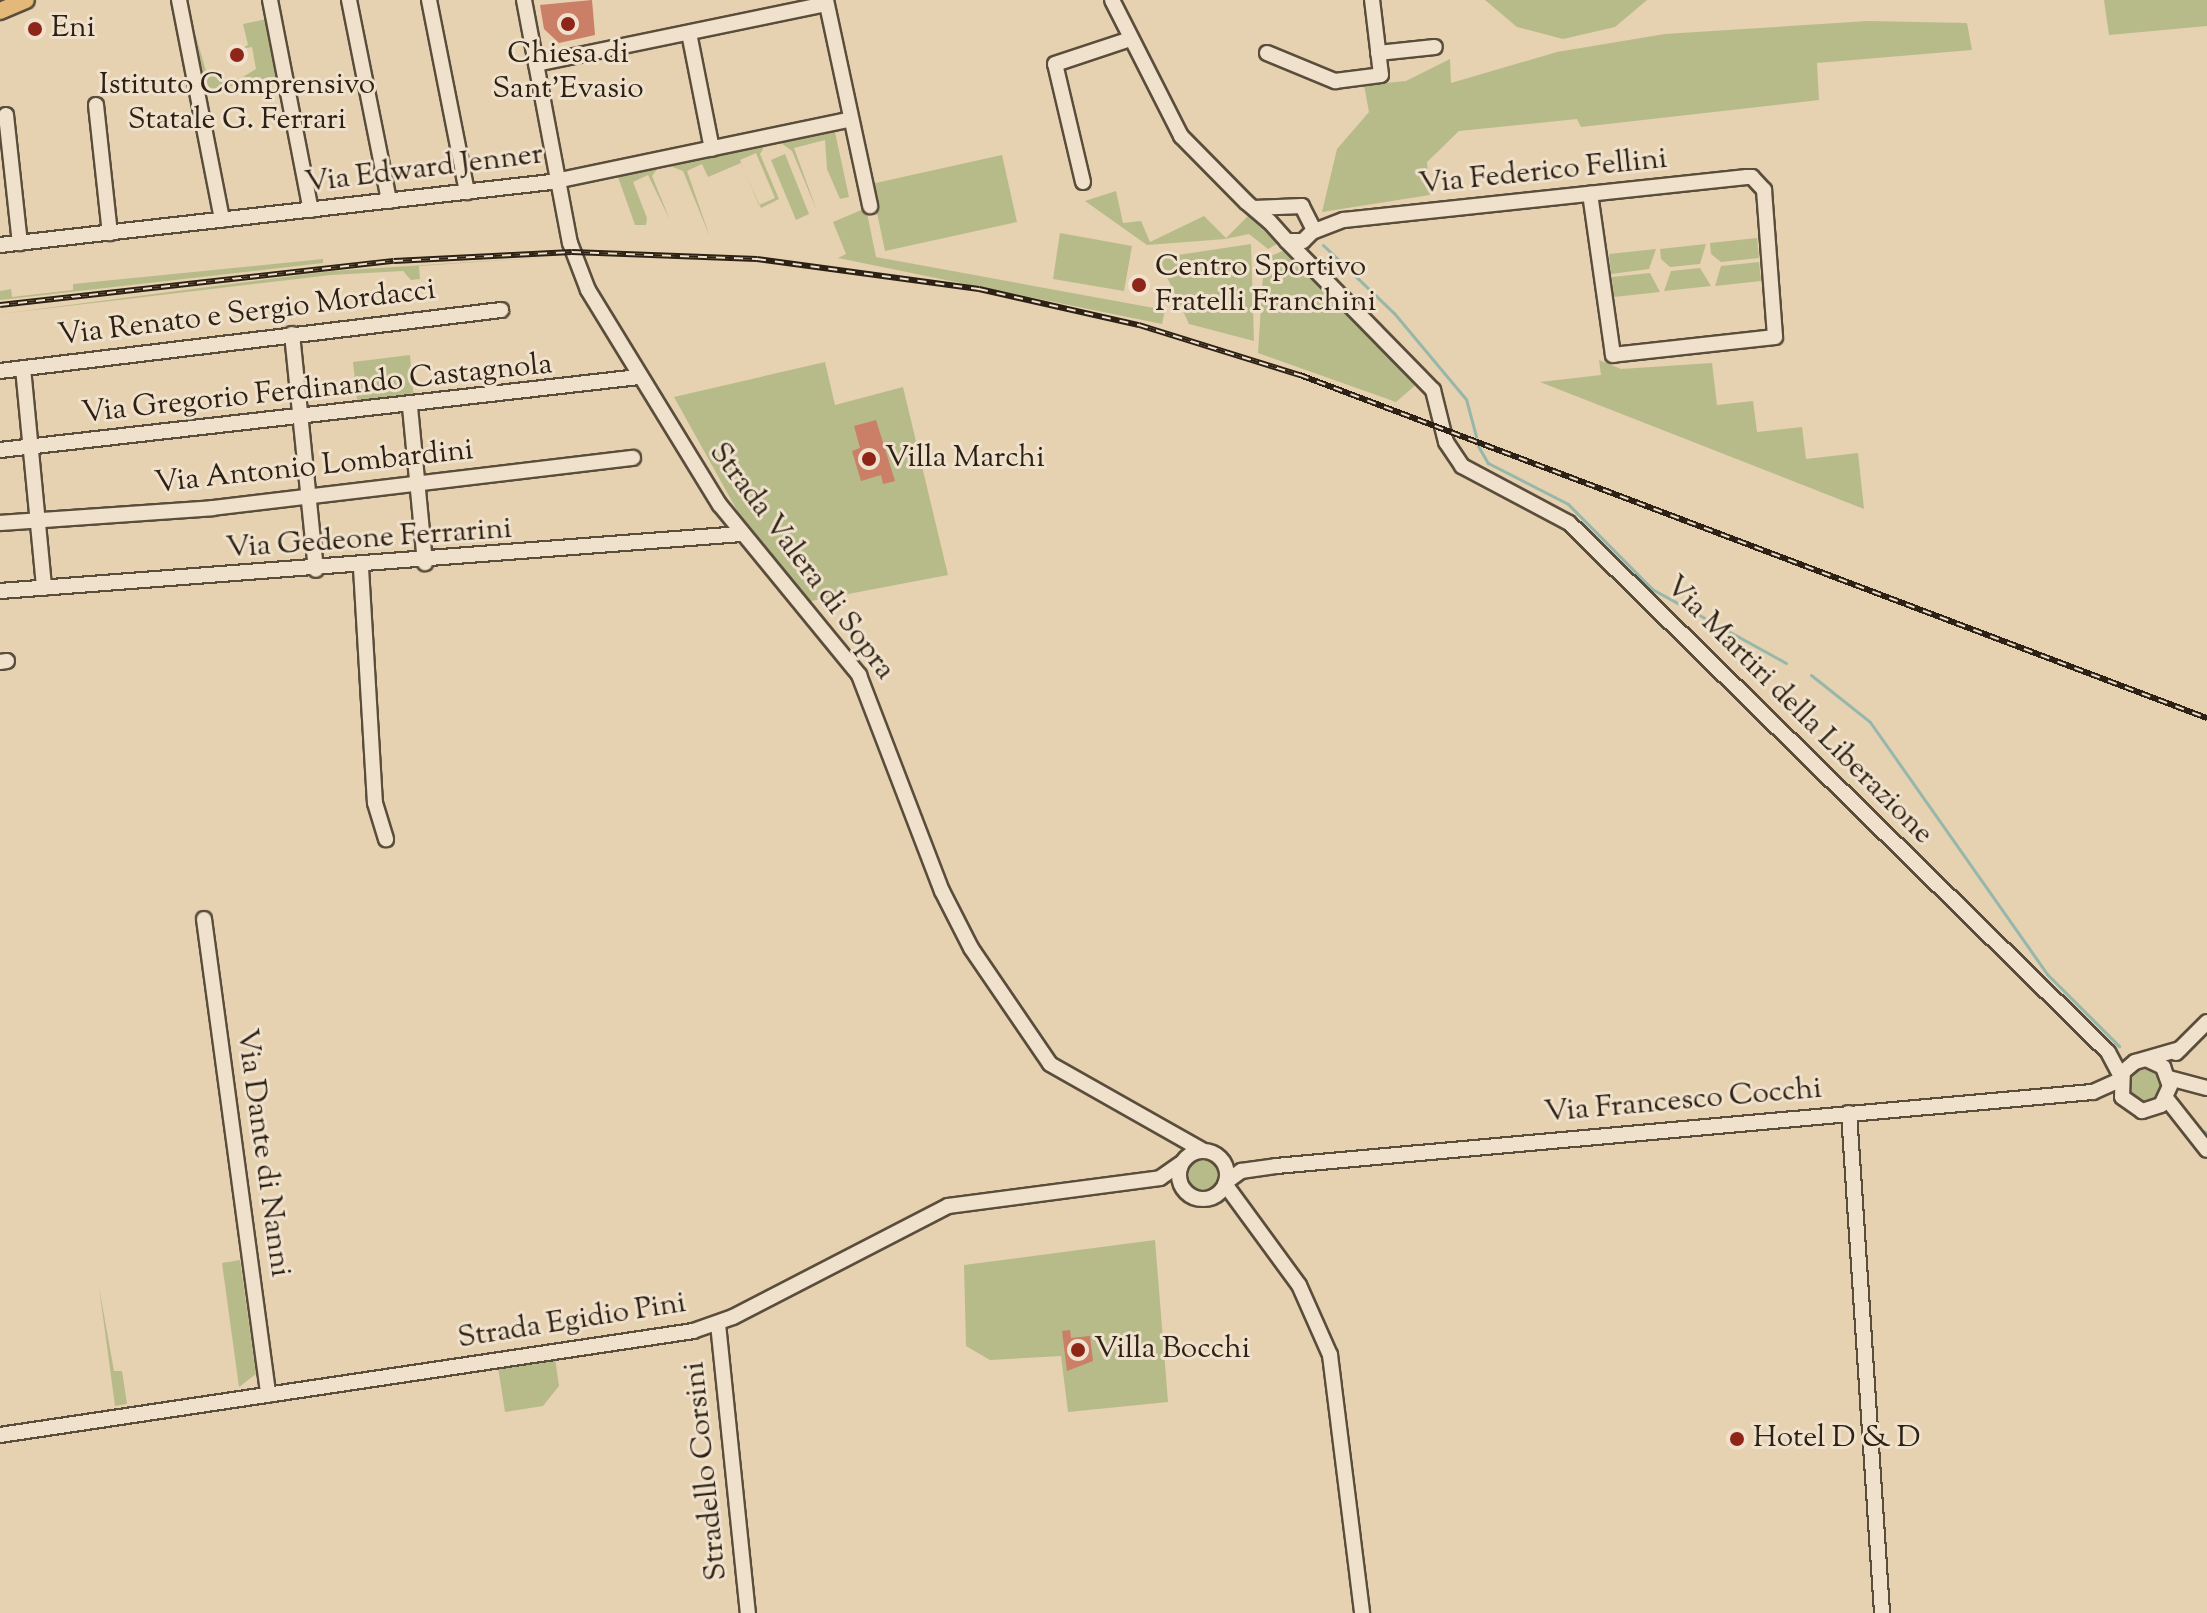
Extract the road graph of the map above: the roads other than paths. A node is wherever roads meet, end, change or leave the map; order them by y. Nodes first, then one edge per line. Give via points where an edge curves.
1 (26, 0) edge
2 (179, 0) edge
3 (270, 0) edge
4 (349, 0) edge
5 (429, 0) edge
6 (524, 0) edge
7 (1112, 0) edge
8 (1372, 0) edge
9 (826, 2) edge
10 (0, 11) edge
11 (689, 33) junction
12 (1130, 39) junction
13 (1435, 47) dead end
14 (1267, 53) dead end
15 (1378, 53) junction
16 (536, 64) junction
17 (96, 105) dead end
18 (6, 115) dead end
19 (849, 120) junction
20 (712, 149) junction
21 (558, 181) junction
22 (1083, 182) dead end
23 (467, 192) junction
24 (1590, 194) junction
25 (389, 201) junction
26 (870, 206) dead end
27 (1254, 208) junction
28 (1285, 208) junction
29 (311, 210) junction
30 (1309, 211) junction
31 (222, 220) junction
32 (1344, 220) junction
33 (110, 233) junction
34 (1312, 233) junction
35 (1284, 238) junction
36 (20, 243) junction
37 (0, 245) edge
38 (1343, 296) junction
39 (501, 310) dead end
40 (292, 334) junction
41 (23, 368) junction
42 (0, 371) edge
43 (639, 377) junction
44 (410, 407) junction
45 (300, 419) junction
46 (31, 447) junction
47 (0, 450) edge
48 (633, 458) dead end
49 (417, 483) junction
50 (308, 496) junction
51 (38, 521) junction
52 (0, 523) edge
53 (741, 534) junction
54 (425, 563) junction
55 (361, 568) junction
56 (316, 570) junction
57 (44, 588) junction
58 (0, 591) edge
59 (386, 839) dead end
60 (204, 919) dead end
61 (2207, 1022) edge
62 (2180, 1049) junction
63 (2108, 1052) junction
64 (2144, 1060) junction
65 (2168, 1076) junction
66 (2120, 1078) junction
67 (2200, 1088) edge
68 (2093, 1092) junction
69 (2167, 1096) junction
70 (2136, 1108) junction
71 (1849, 1113) junction
72 (2183, 1126) junction
73 (1169, 1134) junction
74 (1202, 1150) junction
75 (2207, 1150) edge
76 (1217, 1155) junction
77 (1181, 1164) junction
78 (1278, 1166) junction
79 (1127, 1182) junction
80 (1225, 1183) junction
81 (1187, 1193) junction
82 (1202, 1199) junction
83 (1237, 1209) junction
84 (718, 1324) junction
85 (268, 1395) junction
86 (0, 1435) edge
87 (748, 1613) edge
88 (1362, 1613) edge
89 (1882, 1613) edge

1 - 10 main road
2 - 31 street
3 - 29 street
4 - 25 street
5 - 23 street
6 - 16 street, Strada Valera di Sopra
7 - 12 street
8 - 15 street
9 - 11 street
9 - 19 street
11 - 16 street
11 - 20 street
12 - 22 street via 1055,64
12 - 27 street via 1177,132
13 - 15 street
14 - 15 street via 1335,81 1381,75
16 - 21 street, Strada Valera di Sopra
17 - 33 street
18 - 36 street
19 - 20 street, Via Edward Jenner
19 - 26 street
20 - 21 street, Via Edward Jenner
21 - 23 street, Via Edward Jenner
21 - 43 street, Strada Valera di Sopra via 580,272
23 - 25 street, Via Edward Jenner
24 - 24 street, Via Federico Fellini via 1607,345 1624,358 1765,343 1779,328 1764,190 1747,177
24 - 32 street, Via Federico Fellini
25 - 29 street, Via Edward Jenner
27 - 28 street, Via Federico Fellini
27 - 35 street
28 - 30 street, Via Federico Fellini
28 - 35 street via 1278,218
29 - 31 street, Via Edward Jenner
30 - 32 street, Via Federico Fellini
30 - 34 street
31 - 33 street, Via Edward Jenner
32 - 34 street, Via Federico Fellini
33 - 36 street, Via Edward Jenner
34 - 35 street, Via Federico Fellini
34 - 38 street via 1311,258
35 - 38 street
36 - 37 street, Via Edward Jenner
38 - 63 street, Via Martiri della Liberazione via 1433,390 1444,429 1466,469 1569,523
39 - 40 street, Via Renato e Sergio Mordacci
40 - 41 street, Via Renato e Sergio Mordacci
40 - 45 street
41 - 42 street, Via Renato e Sergio Mordacci
41 - 46 street
43 - 44 street, Via Gregorio Ferdinando Castagnola
43 - 53 street, Strada Valera di Sopra
44 - 45 street, Via Gregorio Ferdinando Castagnola
44 - 49 street
45 - 46 street, Via Gregorio Ferdinando Castagnola
45 - 50 street
46 - 47 street, Via Gregorio Ferdinando Castagnola
46 - 51 street
48 - 49 street, Via Antonio Lombardini
49 - 50 street, Via Antonio Lombardini
49 - 54 street
50 - 51 street, Via Antonio Lombardini
50 - 56 street
51 - 52 street, Via Antonio Lombardini
51 - 57 street
53 - 54 street, Via Gedeone Ferrarini
53 - 73 street, Strada Valera di Sopra via 859,675 951,913 1030,1041 1057,1069
54 - 55 street, Via Gedeone Ferrarini
55 - 56 street, Via Gedeone Ferrarini
55 - 59 street via 375,803
56 - 57 street, Via Gedeone Ferrarini
57 - 58 street, Via Gedeone Ferrarini
60 - 85 street, Via Dante di Nanni
61 - 62 street
62 - 64 street
62 - 65 street
63 - 64 street, Via Martiri della Liberazione
63 - 66 street, Via Martiri della Liberazione
64 - 65 street, Via Martiri della Liberazione
64 - 66 street
65 - 67 street, Via Martiri della Liberazione
65 - 69 street
66 - 68 street, Via Francesco Cocchi
66 - 70 street, Via Martiri della Liberazione
67 - 69 street
68 - 70 street, Via Francesco Cocchi
68 - 71 street, Via Francesco Cocchi
69 - 70 street
69 - 72 street
70 - 72 street
71 - 78 street, Via Francesco Cocchi
71 - 89 street
72 - 75 street
73 - 74 street, Strada Valera di Sopra
73 - 77 street
74 - 76 street, Strada Valera di Sopra
74 - 77 street
76 - 78 street, Via Francesco Cocchi
76 - 80 street
77 - 79 street, Strada Egidio Pini via 1163,1177
77 - 81 street
78 - 80 street, Via Francesco Cocchi via 1239,1171
79 - 81 street, Strada Egidio Pini
79 - 84 street, Strada Egidio Pini via 948,1206
80 - 82 street
80 - 83 street
81 - 82 street
82 - 83 street
83 - 88 street via 1299,1285 1330,1355
84 - 85 street, Strada Egidio Pini
84 - 87 street, Stradello Corsini
85 - 86 street, Strada Egidio Pini

